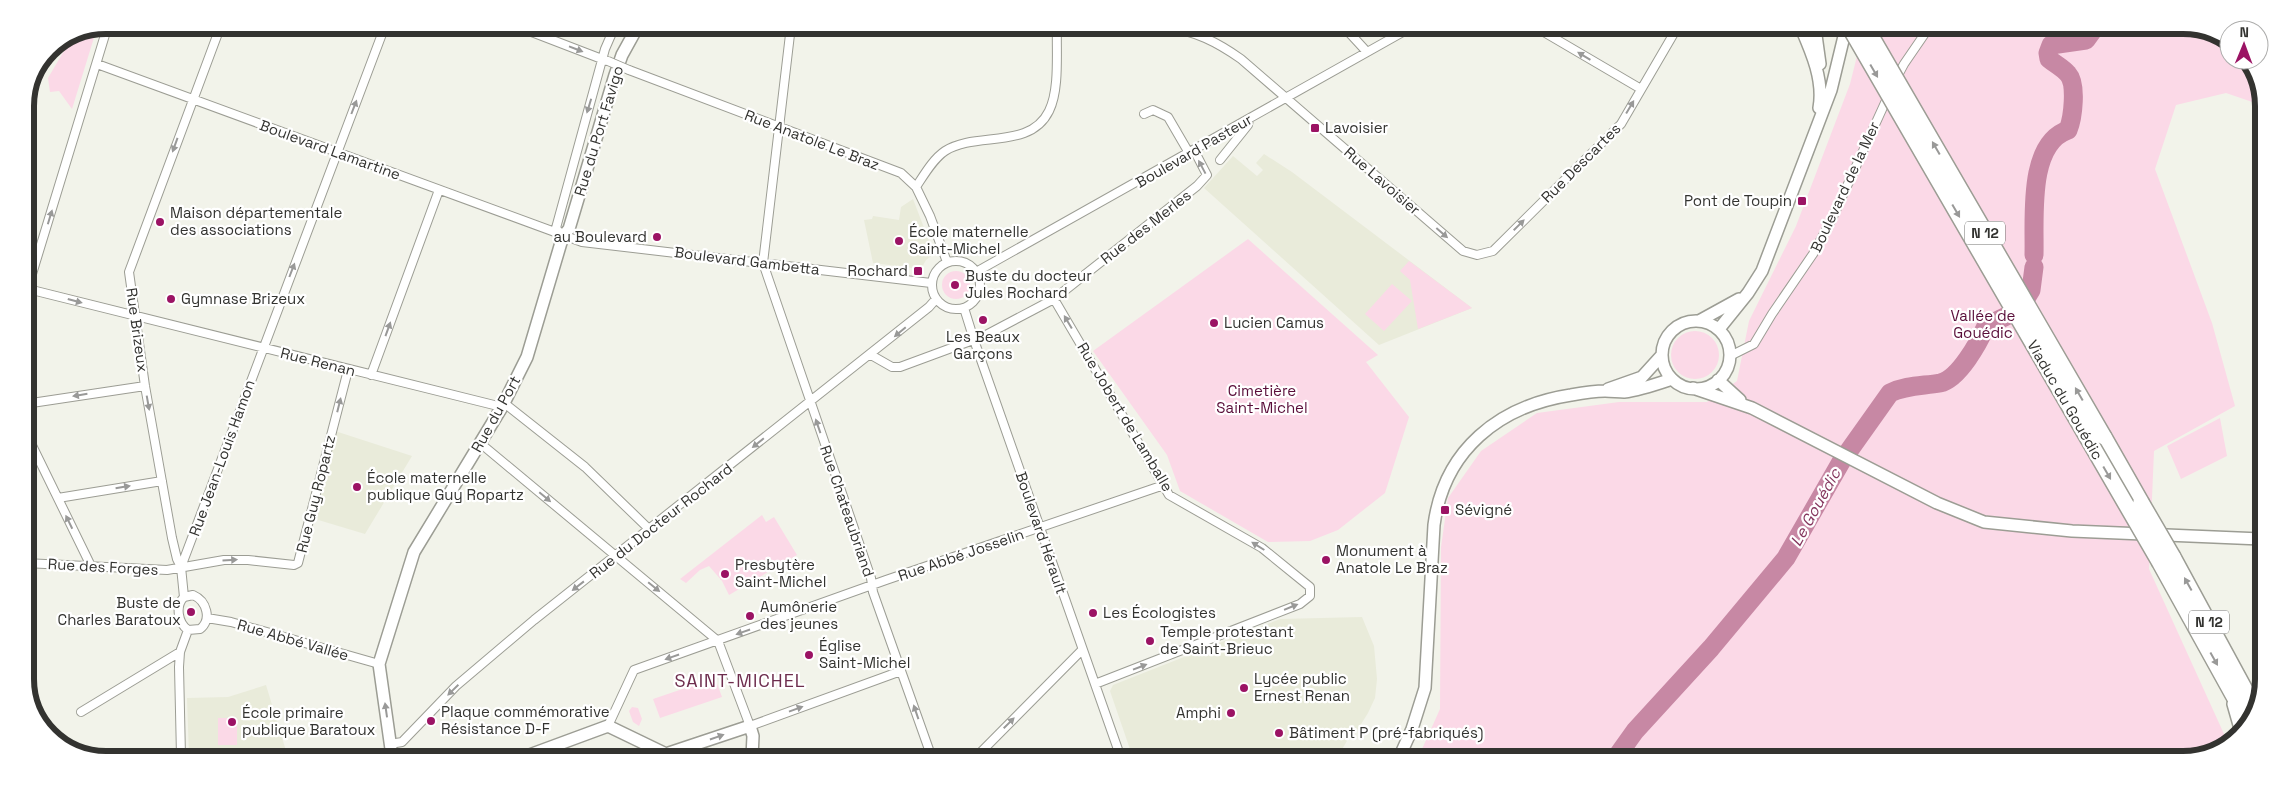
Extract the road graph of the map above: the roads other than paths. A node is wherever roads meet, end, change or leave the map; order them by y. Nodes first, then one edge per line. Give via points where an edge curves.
1 (105, 34) edge
2 (217, 34) edge
3 (382, 34) edge
4 (545, 34) edge
5 (613, 34) edge
6 (634, 34) edge
7 (791, 34) edge
8 (1057, 34) edge
9 (1194, 34) edge
10 (1350, 34) edge
11 (1399, 34) edge
12 (1547, 34) edge
13 (1674, 34) edge
14 (1804, 34) edge
15 (1816, 34) edge
16 (1837, 34) edge
17 (1846, 34) edge
18 (1852, 34) edge
19 (1870, 34) edge
20 (1925, 34) edge
21 (1367, 52) junction
22 (606, 60) junction
23 (97, 64) junction
24 (1641, 90) junction
25 (1826, 93) junction
26 (1286, 98) junction
27 (192, 99) junction
28 (1144, 114) dead end
29 (1249, 119) junction
30 (779, 128) junction
31 (337, 152) junction
32 (1192, 152) junction
33 (1220, 160) dead end
34 (916, 187) junction
35 (438, 190) junction
36 (563, 236) junction
37 (1482, 255) joint
38 (947, 262) junction
39 (763, 263) junction
40 (34, 269) edge
41 (976, 272) junction
42 (931, 283) junction
43 (34, 291) edge
44 (1748, 293) junction
45 (936, 299) junction
46 (1054, 299) junction
47 (964, 308) junction
48 (135, 317) junction
49 (1699, 321) junction
50 (1718, 329) junction
51 (974, 340) junction
52 (263, 348) junction
53 (871, 355) junction
54 (1662, 355) junction
55 (1730, 356) junction
56 (348, 370) junction
57 (371, 375) junction
58 (1672, 379) junction
59 (1722, 384) junction
60 (145, 386) junction
61 (1693, 388) junction
62 (1604, 391) junction
63 (810, 402) junction
64 (34, 403) edge
65 (503, 405) junction
66 (1752, 408) junction
67 (480, 443) junction
68 (34, 449) edge
69 (162, 481) junction
70 (1164, 485) junction
71 (58, 498) junction
72 (1040, 527) junction
73 (650, 530) junction
74 (2255, 539) edge
75 (617, 556) junction
76 (2167, 560) junction
77 (34, 563) edge
78 (91, 566) junction
79 (181, 567) junction
80 (871, 587) junction
81 (184, 597) junction
82 (207, 618) junction
83 (188, 630) junction
84 (718, 641) junction
85 (1082, 650) junction
86 (180, 652) junction
87 (379, 664) junction
88 (901, 671) junction
89 (2226, 680) junction
90 (1094, 684) junction
91 (2246, 688) junction
92 (2253, 697) edge
93 (2252, 701) edge
94 (81, 712) dead end
95 (2245, 716) edge
96 (2239, 724) edge
97 (608, 726) junction
98 (750, 726) junction
99 (390, 744) junction
100 (181, 751) edge
101 (391, 751) edge
102 (540, 751) edge
103 (660, 751) edge
104 (675, 751) edge
105 (752, 751) edge
106 (930, 751) edge
107 (982, 751) edge
108 (1118, 751) edge
109 (1402, 751) edge

1 - 23 street
2 - 27 street, Rue Brizeux
31 -> 3 street, Rue Jean-Louis Hamon
4 -> 22 street, Rue Anatole Le Braz
5 - 22 street
6 - 36 street, Rue du Port Favigo via 615,75 569,228
7 - 30 street
8 - 34 street via 1053,98 1049,112 1037,125 1021,134 959,145 945,151
9 - 26 street, Rue Lavoisier via 1219,44 1241,59
10 - 21 street
11 - 21 street, Boulevard Pasteur
24 -> 12 street
13 - 24 street, Rue Descartes
14 - 25 street
15 - 25 street
16 - 25 street
17 - 25 street
18 -> 76 highway, Viaduc du Gouédic / N 12, bridge
76 -> 19 highway, Viaduc du Gouédic / N 12, bridge via 2104,436
20 - 55 street, Boulevard de la Mer via 1904,64 1814,254 1754,344
21 - 26 street, Boulevard Pasteur
22 - 30 street, Rue Anatole Le Braz, bridge
22 -> 36 street via 556,228
23 - 27 street, Boulevard Lamartine
40 -> 23 street
37 -> 24 street, Rue Descartes via 1493,251 1621,124
25 - 44 street via 1814,136 1762,271
26 - 29 street, Boulevard Pasteur
26 -> 37 street, Rue Lavoisier via 1464,251
27 - 31 street, Boulevard Lamartine
27 -> 48 street, Rue Brizeux via 129,272
28 - 32 street via 1153,110 1168,117
29 - 32 street, Boulevard Pasteur
29 - 33 street via 1248,125
30 - 34 street, Rue Anatole Le Braz via 901,173
30 - 39 street
31 - 35 street, Boulevard Lamartine
52 -> 31 street, Rue Jean-Louis Hamon
32 - 41 street, Boulevard Pasteur
46 -> 32 street, Rue des Merles via 1197,186 1207,175
34 - 38 street, Rue Anatole Le Braz
35 - 36 street, Boulevard Lamartine
57 -> 35 street
36 - 39 street, Boulevard Gambetta via 582,242
36 - 65 street, Rue du Port via 527,357
38 - 41 street via 963,262
38 - 42 street via 936,271
39 - 42 street, Boulevard Gambetta
39 - 63 street, Rue Chateaubriand
41 - 47 street via 979,293
42 - 45 street
43 -> 48 street, Rue Renan
44 - 49 street
44 - 50 street
45 - 47 street via 949,308
45 -> 53 street, Rue du Docteur Rochard
46 - 51 street, Rue des Merles
70 -> 46 street, Rue Jobert de Lamballe
47 - 51 street, Boulevard Hérault
48 - 52 street, Rue Renan
48 - 60 street, Rue Brizeux
49 - 50 street
49 - 54 street via 1679,325 1670,332 1664,340
50 - 55 street via 1727,342
51 - 53 street, Rue des Merles via 900,367 892,367
51 - 72 street, Boulevard Hérault
52 - 56 street, Rue Renan
52 - 79 street, Rue Jean-Louis Hamon
53 - 63 street, Rue du Docteur Rochard
54 - 58 street
54 - 62 street via 1642,377
55 - 59 street
56 - 57 street, Rue Renan
79 -> 56 street, Rue Guy Ropartz via 224,560 298,563
57 - 65 street, Rue Renan
58 - 61 street
58 - 62 street via 1623,392
59 - 61 street
59 - 66 street
60 -> 64 street
60 -> 69 street, Rue Brizeux
61 - 66 street
62 - 109 street via 1554,398 1520,409 1482,433 1454,464 1444,483 1434,525 1425,688
63 -> 73 street, Rue du Docteur Rochard
80 -> 63 street, Rue Chateaubriand via 871,578
65 - 67 street, Rue du Port
65 - 73 street via 585,467
66 - 74 street via 1984,522 2024,527
67 -> 75 street
67 - 87 street, Rue du Port via 414,552
68 - 71 street
71 -> 69 street
69 - 79 street, Rue Brizeux via 175,552
70 - 72 street, Rue Abbé Josselin
90 -> 70 street, Rue Jobert de Lamballe via 1280,612 1309,598 1311,593 1310,587 1262,548 1170,495
78 -> 71 street
72 - 80 street, Rue Abbé Josselin
72 - 85 street, Boulevard Hérault
73 - 75 street, Rue du Docteur Rochard
75 -> 84 street
75 -> 99 street, Rue du Docteur Rochard via 456,686 402,742
76 -> 89 highway, N 12
91 -> 76 highway, N 12
77 - 78 street, Rue des Forges
78 - 79 street, Rue des Forges via 167,570
79 - 81 street
80 -> 84 street, Rue Abbé Josselin
80 - 88 street, Rue Chateaubriand
81 - 82 street via 193,595 200,600
81 - 83 street via 180,602 179,615
82 - 83 street via 200,629
82 - 87 street, Rue Abbé Vallée
83 - 86 street
84 -> 97 street, Rue Abbé Josselin via 634,670
84 - 98 street
85 - 90 street, Boulevard Hérault
107 -> 85 street
86 - 94 street
86 - 100 street
99 -> 87 street, Rue du Port
98 -> 88 street
106 -> 88 street, Rue Chateaubriand
89 - 95 highway, N 12
89 - 96 street
90 - 108 street, Boulevard Hérault
91 - 92 highway
91 - 93 highway, N 12
97 - 102 street
97 -> 103 street
104 -> 98 street
98 - 105 street
99 - 101 street, Rue du Port

